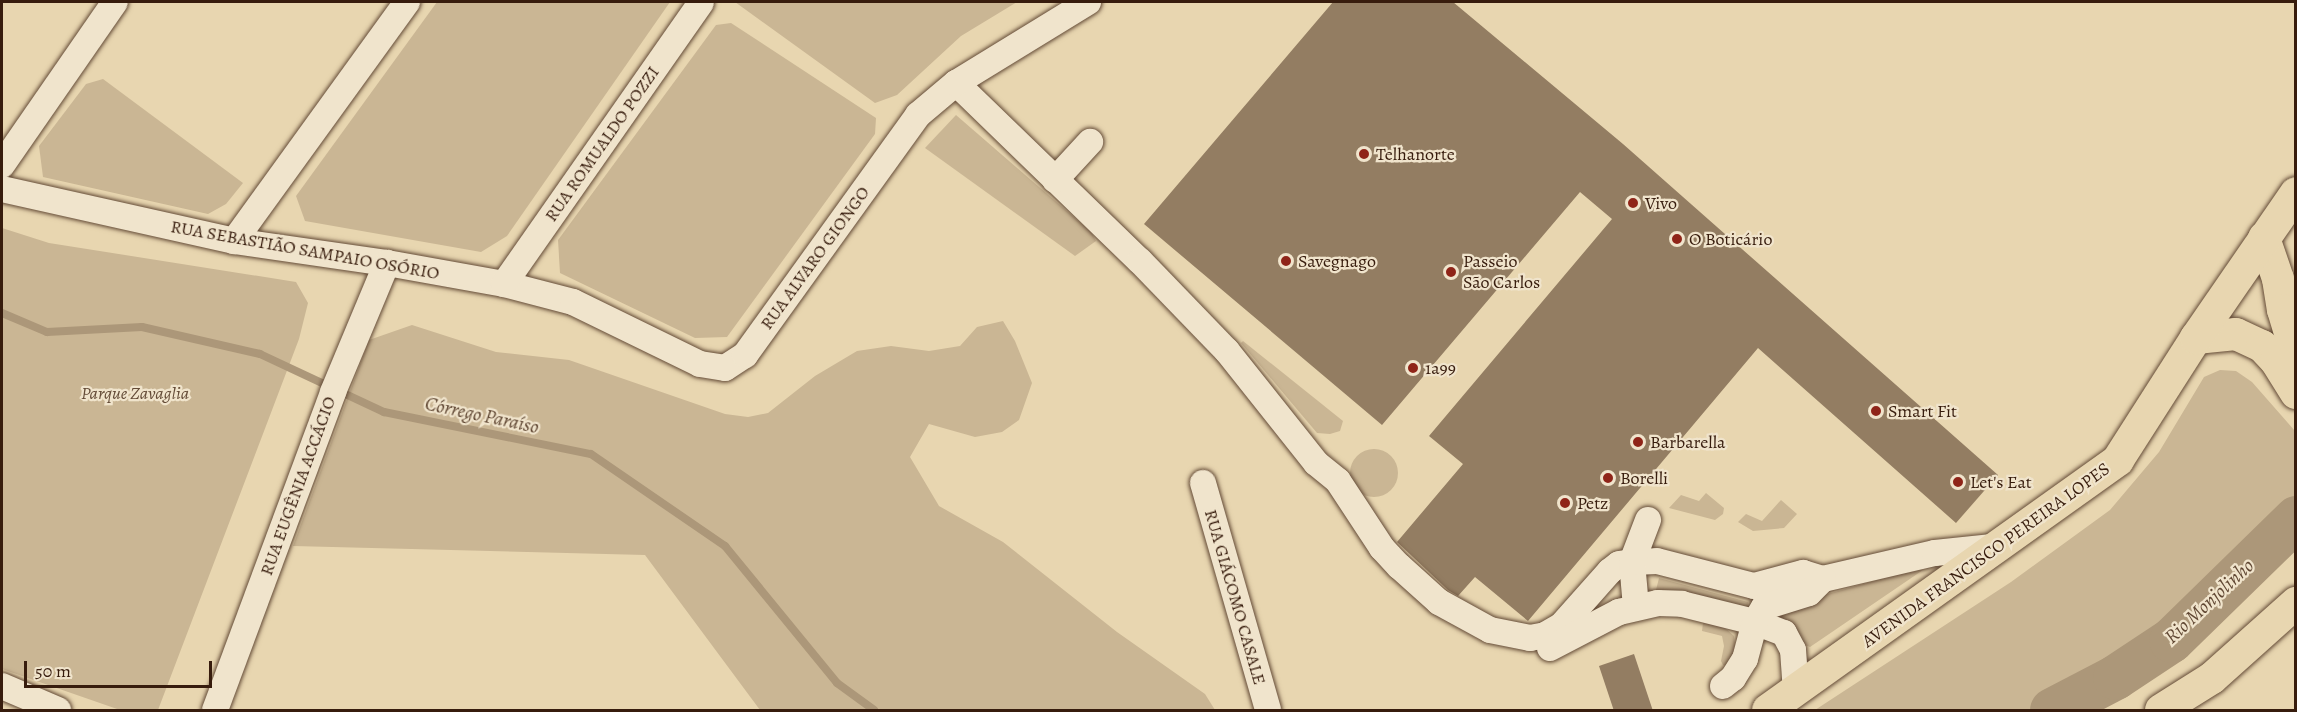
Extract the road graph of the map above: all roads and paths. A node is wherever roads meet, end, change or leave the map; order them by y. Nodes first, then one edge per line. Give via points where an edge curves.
1 (115, 2) edge
2 (408, 2) edge
3 (1088, 2) edge
4 (700, 3) dead end
5 (956, 83) junction
6 (1089, 142) dead end
7 (2, 165) edge
8 (1055, 180) junction
9 (2, 189) edge
10 (2295, 193) edge
11 (2264, 238) junction
12 (234, 241) junction
13 (387, 263) junction
14 (504, 284) junction
15 (2196, 338) junction
16 (2295, 353) edge
17 (2295, 393) edge
18 (1316, 463) junction
19 (1203, 483) dead end
20 (1648, 520) dead end
21 (2002, 546) junction
22 (1632, 562) junction
23 (1823, 579) junction
24 (1461, 593) dead end
25 (2295, 603) edge
26 (1636, 608) junction
27 (1755, 622) junction
28 (1513, 636) junction
29 (2, 686) edge
30 (1724, 686) dead end
31 (1796, 692) junction
32 (58, 711) edge
33 (215, 711) edge
34 (1268, 711) edge
35 (1768, 711) edge
36 (2161, 711) edge

1 - 7 street
2 - 12 street
3 - 5 street, RUA ALVARO GIONGO
4 - 14 street, RUA ROMUALDO POZZI
5 - 8 street
5 - 14 street, RUA ALVARO GIONGO via 918,115 745,355 725,368 700,364 573,302
6 - 8 street
8 - 18 street via 1227,351
9 - 12 street, RUA SEBASTIÃO SAMPAIO OSÓRIO
10 - 11 main road, AVENIDA FRANCISCO PEREIRA LOPES
11 - 15 main road, AVENIDA FRANCISCO PEREIRA LOPES
11 - 16 main road
12 - 13 street, RUA SEBASTIÃO SAMPAIO OSÓRIO
13 - 14 street, RUA SEBASTIÃO SAMPAIO OSÓRIO
13 - 33 street, RUA EUGÊNIA ACCÁCIO via 333,392
15 - 17 main road via 2236,334 2262,346
15 - 21 main road, AVENIDA FRANCISCO PEREIRA LOPES via 2118,460
18 - 26 street via 1326,492 1369,556 1404,594 1477,639 1527,653 1552,647 1619,612
18 - 28 street via 1338,481 1382,548 1420,587 1465,618
19 - 34 street, RUA GIÁCOMO CASALE
20 - 22 street
21 - 23 street via 1935,553
21 - 31 main road, AVENIDA FRANCISCO PEREIRA LOPES
22 - 23 street via 1657,561 1754,586 1803,573
22 - 26 street
22 - 28 street via 1619,564 1610,571 1562,625 1545,635
23 - 27 street via 1809,593 1764,607
24 - 28 street
25 - 36 main road via 2212,678
26 - 27 street via 1658,603 1682,604
27 - 30 street via 1745,659
27 - 31 street via 1784,633 1793,650
29 - 32 street
31 - 35 main road, AVENIDA FRANCISCO PEREIRA LOPES

